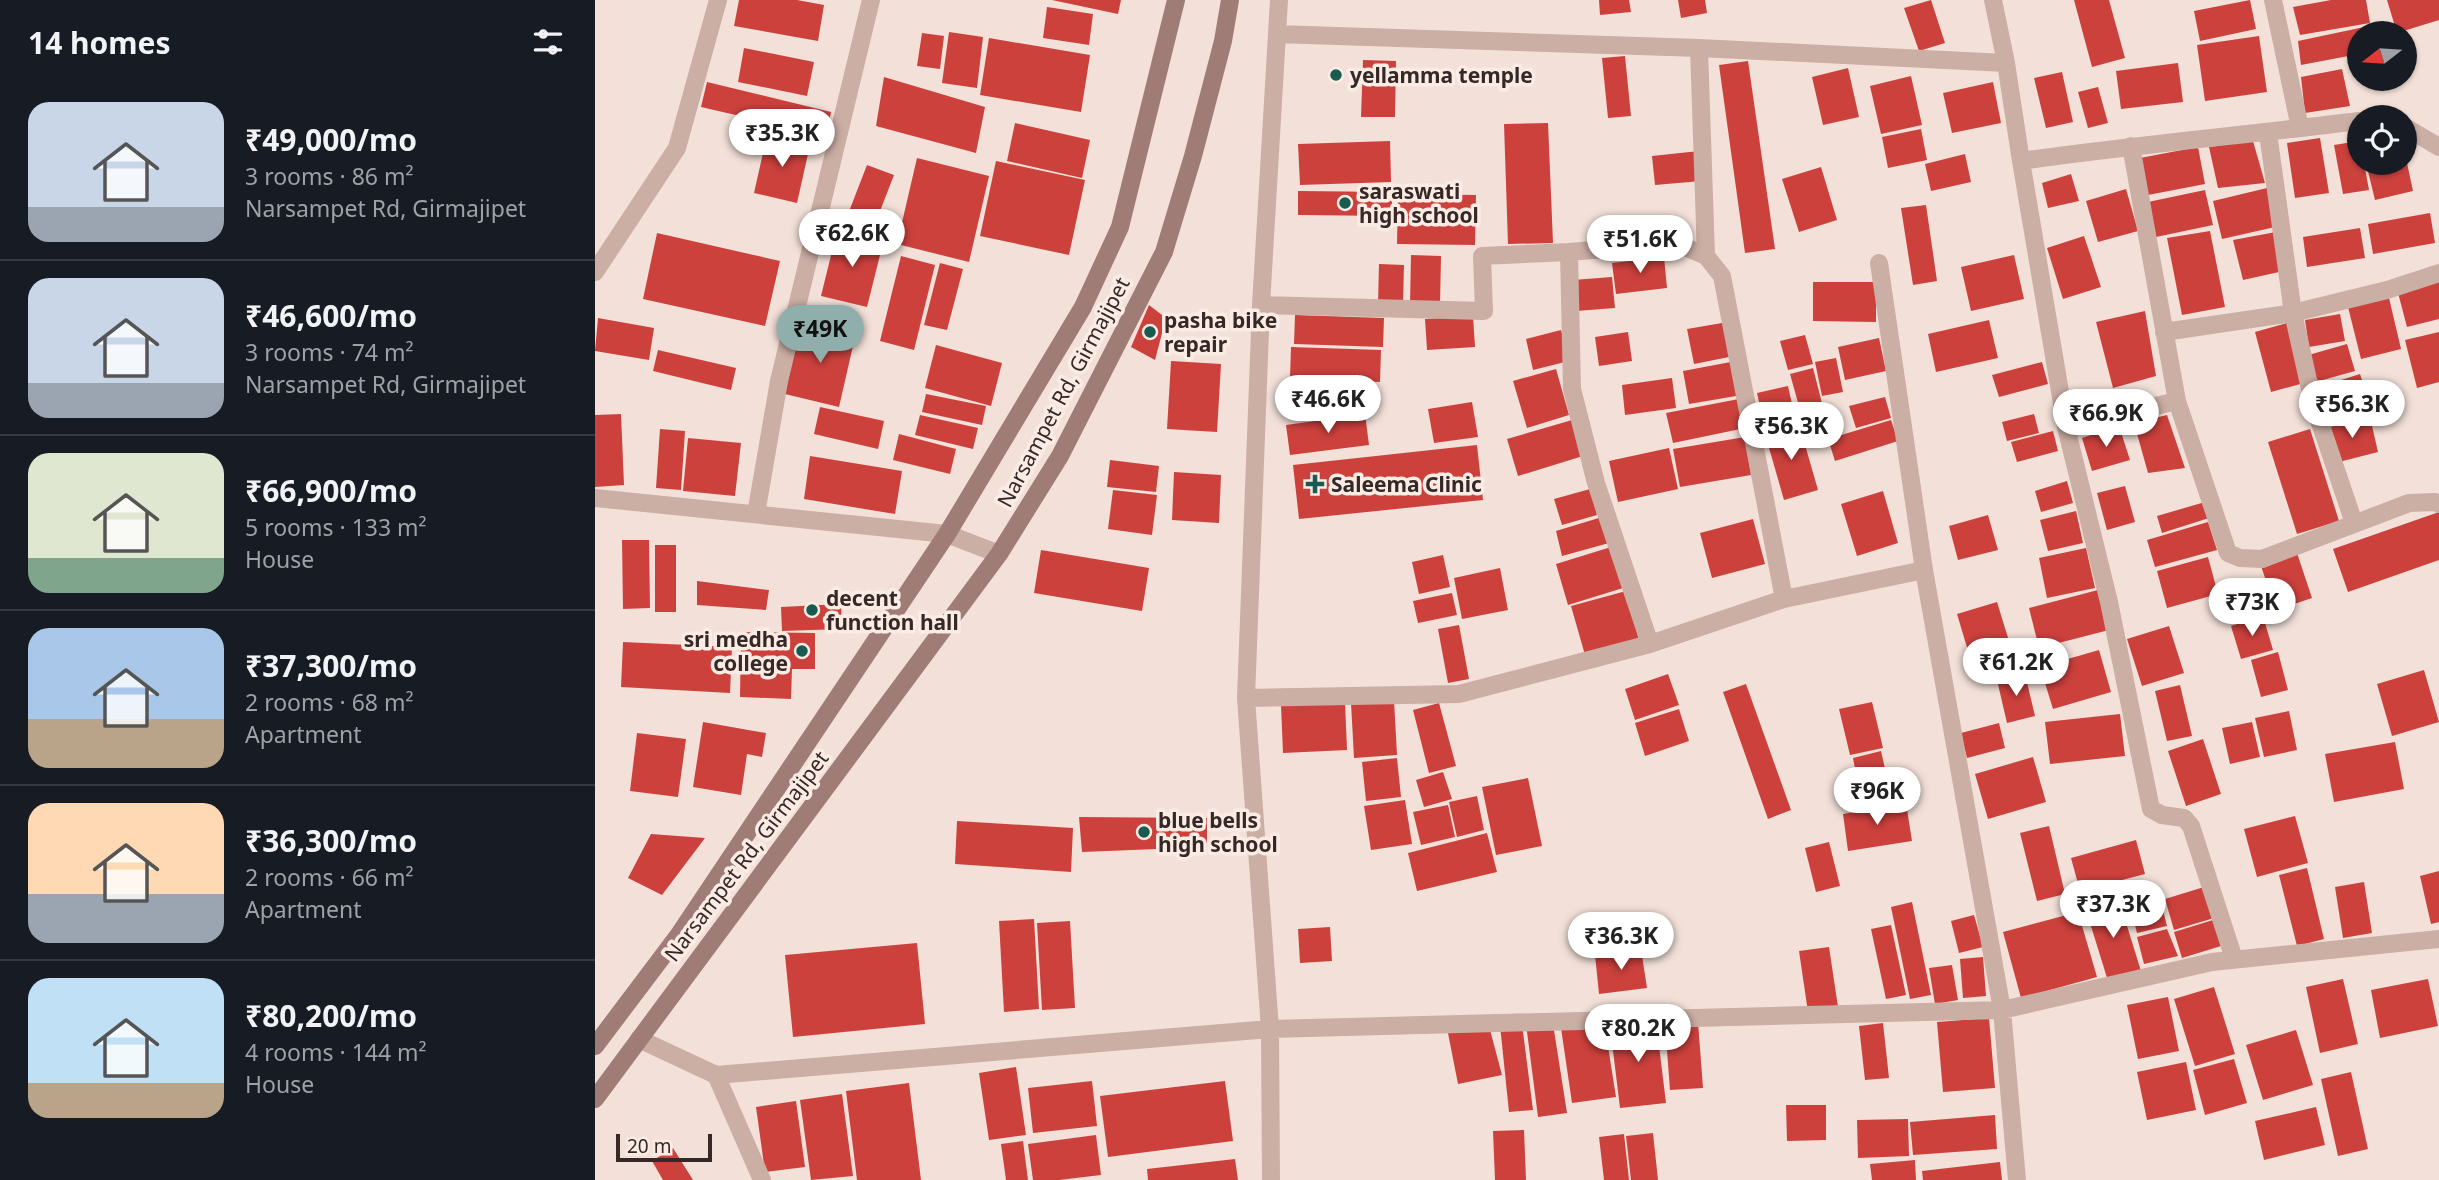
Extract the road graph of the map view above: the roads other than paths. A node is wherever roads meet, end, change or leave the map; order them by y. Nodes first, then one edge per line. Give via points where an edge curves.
1 (718, 0) edge
2 (871, 0) edge
3 (1176, 0) edge
4 (1230, 0) edge
5 (1279, 0) edge
6 (1993, 0) edge
7 (2273, 0) edge
8 (1277, 34) junction
9 (1699, 48) junction
10 (2006, 63) junction
11 (2347, 122) edge
12 (2300, 128) junction
13 (2268, 134) junction
14 (2417, 134) edge
15 (2131, 146) junction
16 (2439, 147) edge
17 (2021, 161) junction
18 (1569, 252) junction
19 (1706, 256) junction
20 (1879, 263) dead end
21 (595, 272) edge
22 (2439, 273) edge
23 (1261, 305) junction
24 (2293, 313) junction
25 (2164, 332) junction
26 (2177, 401) junction
27 (2066, 427) junction
28 (595, 498) edge
29 (2439, 504) edge
30 (756, 514) junction
31 (2354, 523) junction
32 (947, 534) junction
33 (999, 554) junction
34 (1924, 570) junction
35 (1784, 599) junction
36 (1650, 644) junction
37 (1246, 698) junction
38 (2439, 939) edge
39 (2234, 959) junction
40 (2002, 1010) junction
41 (1270, 1029) junction
42 (639, 1039) junction
43 (595, 1046) edge
44 (716, 1075) junction
45 (595, 1099) edge
46 (762, 1180) edge
47 (1271, 1180) edge
48 (2017, 1180) edge

1 - 21 street via 677,148
2 - 30 street via 779,381
3 - 32 main road, Narsampet Rd, Girmajipet via 1120,227 1083,307
4 - 33 main road, Narsampet Rd, Girmajipet via 1223,41 1164,253 1060,456
5 - 8 street
6 - 10 street
7 - 12 street
8 - 9 street
8 - 23 street
9 - 10 street
9 - 19 street
10 - 17 street
11 - 12 street
12 - 13 street
13 - 15 street
13 - 24 street
14 - 16 street
15 - 17 street
15 - 25 street
17 - 27 street
18 - 19 street via 1676,243
18 - 23 street via 1482,256 1484,312
18 - 36 street via 1572,389 1596,483
19 - 35 street via 1722,276
20 - 34 street
22 - 24 street
23 - 37 street
24 - 25 street
24 - 31 street via 2313,402
25 - 26 street
26 - 27 street
26 - 31 street via 2228,552 2262,559
27 - 39 street via 2109,602 2151,808 2162,815 2184,818 2191,826
28 - 30 street
29 - 31 street via 2409,503
30 - 32 street
32 - 33 street
32 - 43 main road, Narsampet Rd, Girmajipet via 678,936
33 - 42 main road, Narsampet Rd, Girmajipet
34 - 35 street
34 - 40 street
35 - 36 street
36 - 37 street via 1459,694
37 - 41 street
38 - 39 street
39 - 40 street
40 - 41 street
40 - 48 street
41 - 44 street
41 - 47 street
42 - 44 street
42 - 45 main road, Narsampet Rd, Girmajipet
44 - 46 street

